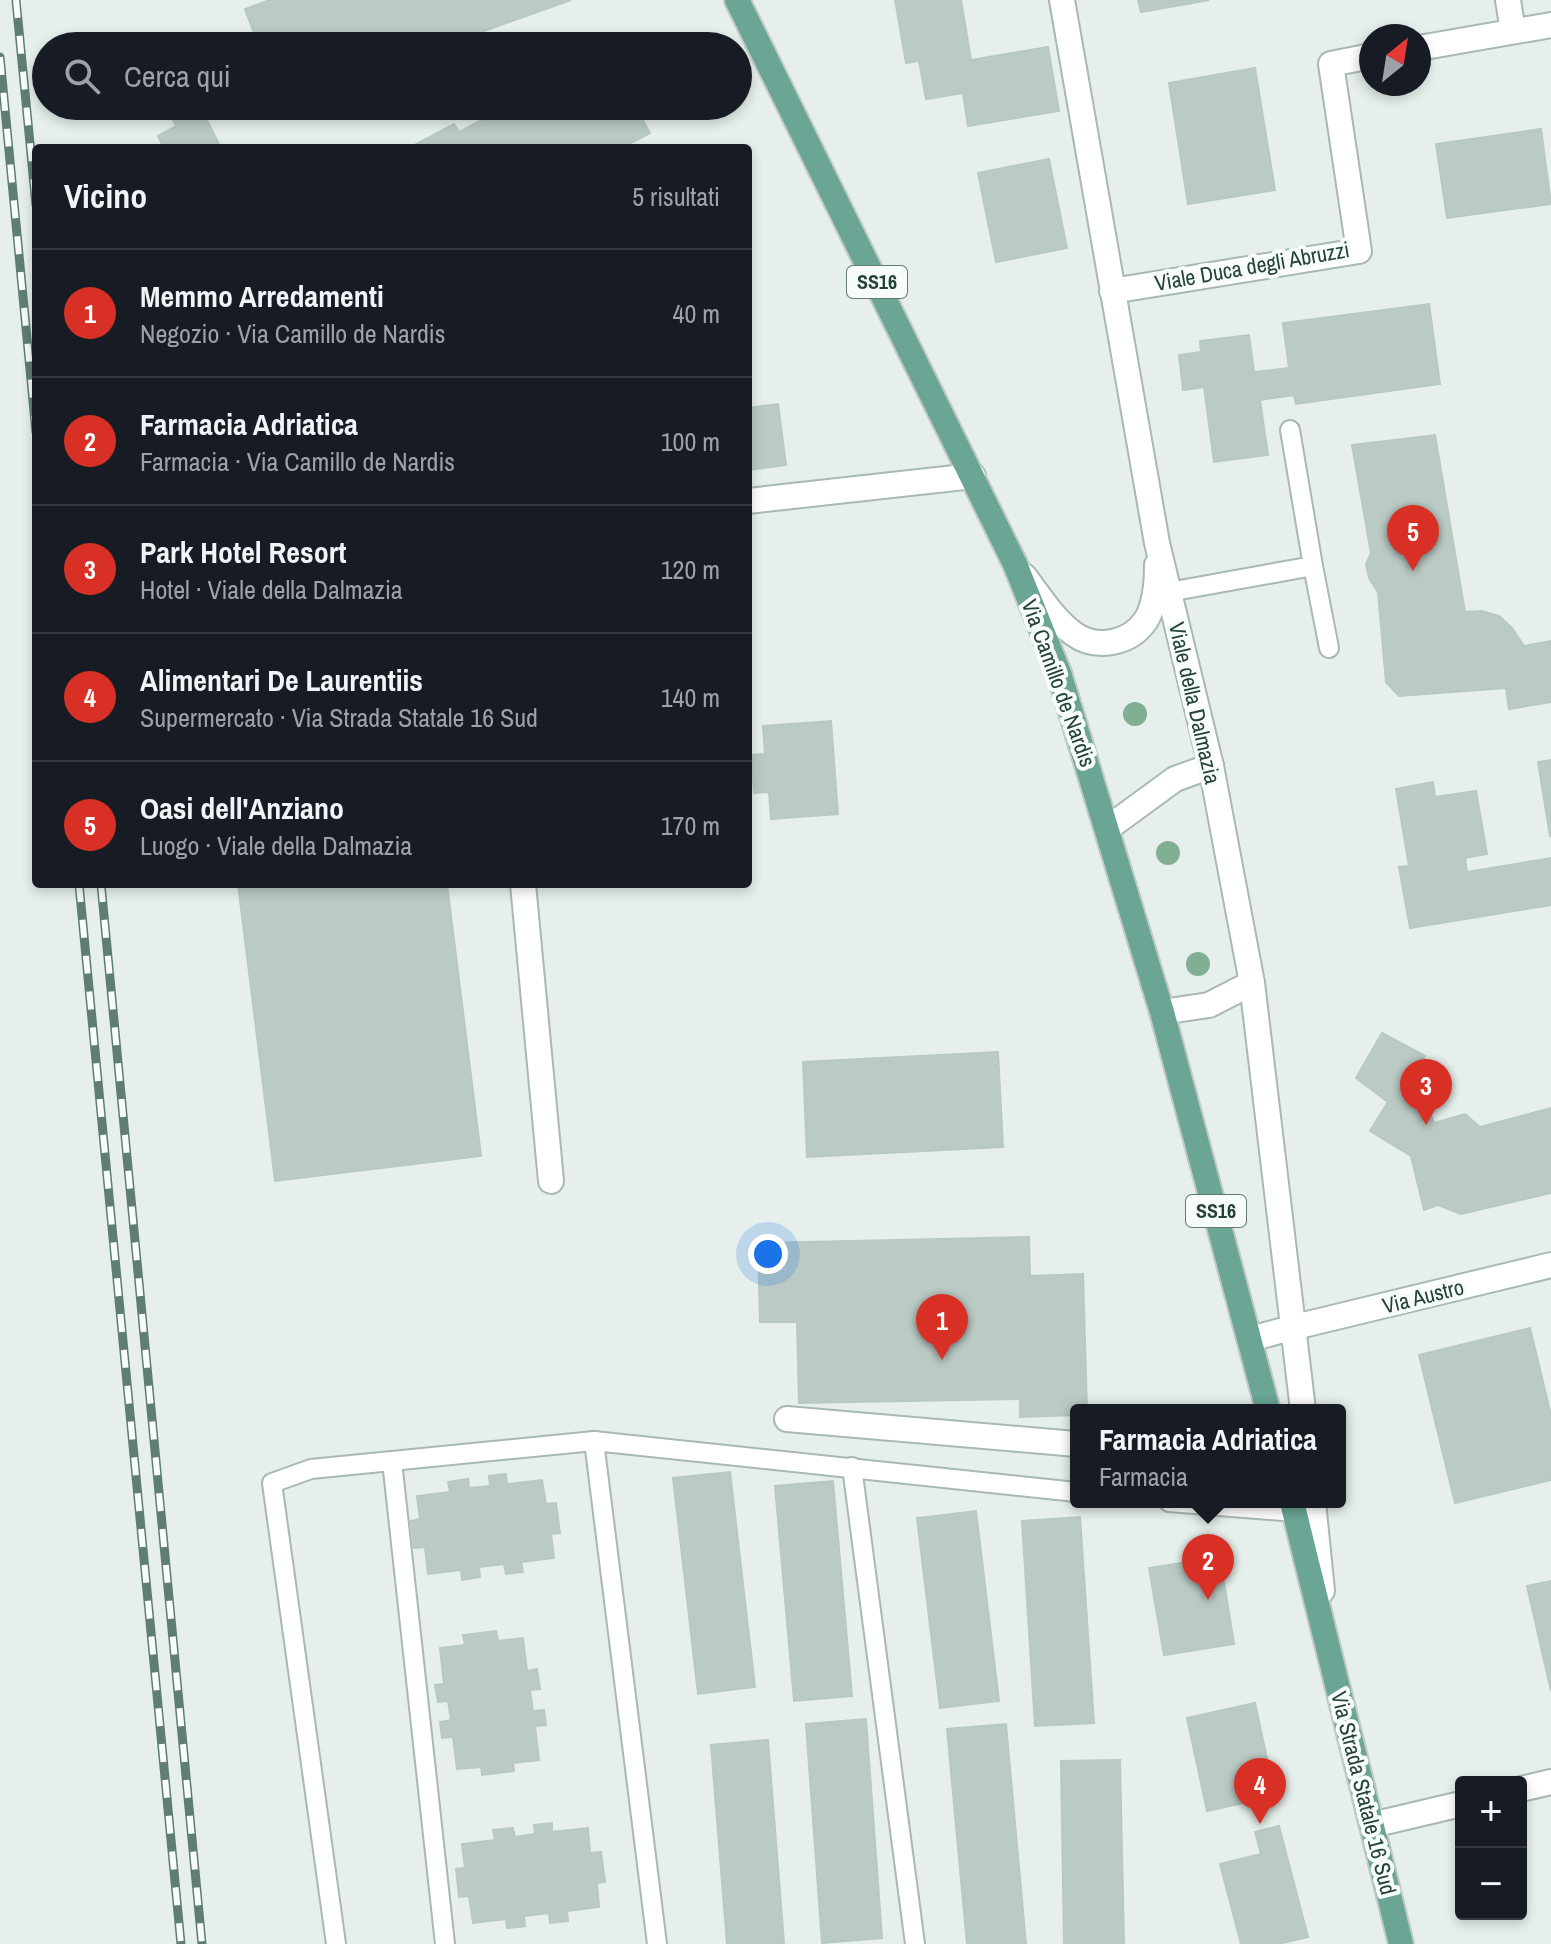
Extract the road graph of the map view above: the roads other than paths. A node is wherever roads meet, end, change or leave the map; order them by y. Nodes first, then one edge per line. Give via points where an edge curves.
1 (737, 0) edge
2 (1062, 0) edge
3 (1508, 0) edge
4 (1551, 25) edge
5 (1513, 31) junction
6 (1431, 46) edge
7 (1359, 58) edge
8 (1112, 291) junction
9 (1290, 430) dead end
10 (973, 476) junction
11 (752, 501) edge
12 (1157, 543) junction
13 (1015, 564) junction
14 (1313, 566) junction
15 (1169, 592) junction
16 (1329, 648) dead end
17 (1211, 766) junction
18 (1108, 828) junction
19 (523, 888) edge
20 (1252, 983) junction
21 (1162, 1012) junction
22 (551, 1181) dead end
23 (1551, 1265) edge
24 (1295, 1327) junction
25 (1250, 1339) junction
26 (1266, 1404) edge
27 (1302, 1404) edge
28 (787, 1419) dead end
29 (594, 1441) junction
30 (1070, 1443) edge
31 (392, 1461) junction
32 (852, 1467) junction
33 (1070, 1491) edge
34 (1301, 1508) edge
35 (1551, 1782) edge
36 (1527, 1788) edge
37 (1455, 1805) edge
38 (1372, 1825) junction
39 (336, 1944) edge
40 (445, 1944) edge
41 (657, 1944) edge
42 (915, 1944) edge
43 (1401, 1944) edge

1 - 10 main road, Via Camillo de Nardis / SS16
2 - 8 street, Viale della Dalmazia
3 - 5 street
4 - 5 street
5 - 6 street
7 - 8 street, Viale Duca degli Abruzzi via 1331,64 1359,251
8 - 12 street, Viale della Dalmazia
9 - 14 lane
10 - 11 street
10 - 13 main road, Via Camillo de Nardis / SS16
12 - 13 street via 1152,605 1145,622 1117,642 1097,644 1071,632
12 - 15 street, Viale della Dalmazia
13 - 18 main road, Via Camillo de Nardis / SS16 via 1059,673
14 - 15 lane
14 - 16 lane
15 - 17 street, Viale della Dalmazia
17 - 18 street via 1175,779
17 - 20 street, Viale della Dalmazia
18 - 21 main road, Via Camillo de Nardis / SS16
19 - 22 street
20 - 21 street via 1209,1005
20 - 24 street, Viale della Dalmazia
21 - 25 main road, Via Camillo de Nardis / SS16
23 - 24 street, Via Austro
24 - 25 street, Via Austro
24 - 27 street, Viale della Dalmazia
25 - 26 main road, Via Camillo de Nardis / SS16
28 - 30 street
29 - 31 lane
29 - 32 lane
29 - 41 lane
31 - 39 lane via 311,1469 272,1483
31 - 40 lane
32 - 33 lane
32 - 42 lane
34 - 38 main road, Via Strada Statale 16 Sud
35 - 36 street
37 - 38 street
38 - 43 main road, Via Strada Statale 16 Sud

